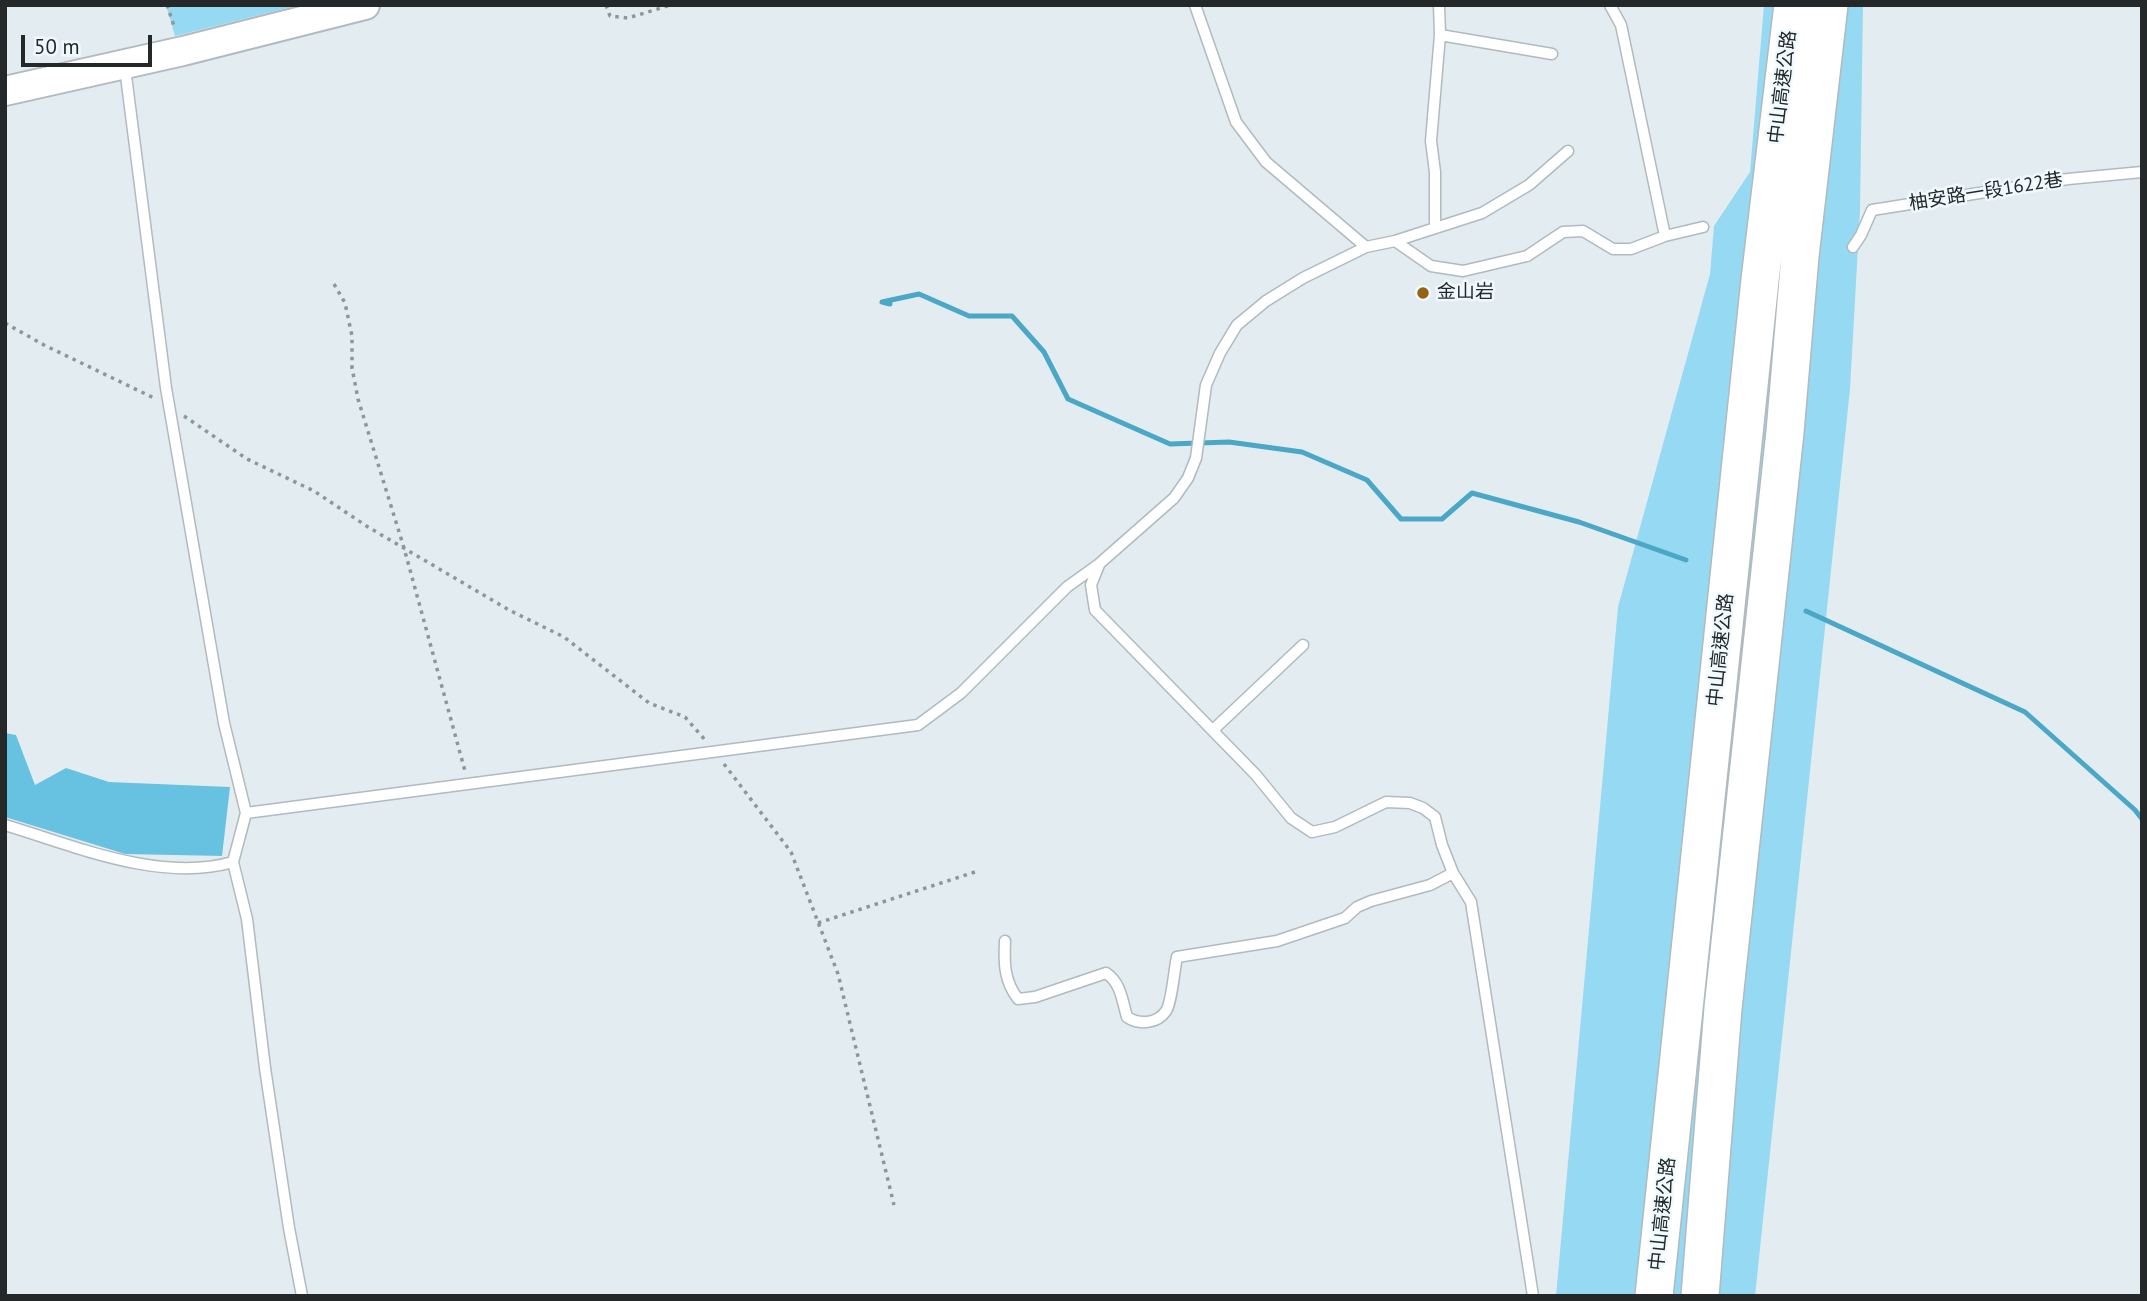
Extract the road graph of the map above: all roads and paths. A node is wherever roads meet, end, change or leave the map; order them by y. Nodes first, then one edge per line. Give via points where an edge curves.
1 (365, 5) edge
2 (606, 5) edge
3 (671, 5) edge
4 (1195, 5) edge
5 (1439, 5) edge
6 (1610, 5) edge
7 (1793, 5) edge
8 (1829, 5) edge
9 (1440, 34) junction
10 (1552, 54) dead end
11 (125, 65) junction
12 (5, 91) edge
13 (1568, 151) dead end
14 (2142, 172) edge
15 (1435, 226) junction
16 (1703, 227) dead end
17 (1665, 236) junction
18 (1395, 241) junction
19 (1366, 247) junction
20 (1853, 247) dead end
21 (334, 284) dead end
22 (5, 323) edge
23 (169, 406) junction
24 (404, 548) junction
25 (1099, 564) junction
26 (1303, 645) dead end
27 (1213, 730) junction
28 (714, 751) junction
29 (468, 783) junction
30 (246, 813) junction
31 (5, 825) edge
32 (233, 862) junction
33 (978, 871) dead end
34 (1453, 873) junction
35 (818, 923) junction
36 (1005, 941) dead end
37 (894, 1205) dead end
38 (302, 1296) edge
39 (1533, 1296) edge
40 (1654, 1296) edge
41 (1700, 1296) edge

1 - 11 street
2 - 3 path via 610,16 628,18
4 - 19 lane via 1236,122 1266,162
5 - 9 lane
6 - 17 lane via 1621,24
7 - 40 highway, 中山高速公路
8 - 41 highway, 中山高速公路 via 1723,1008
9 - 10 lane
9 - 15 lane via 1431,141
11 - 12 street
11 - 23 lane
13 - 15 lane via 1529,185 1482,213
14 - 20 lane, 柚安路一段1622巷 via 1872,210
15 - 18 lane
16 - 17 lane
17 - 18 lane via 1631,249 1614,249 1583,231 1563,232 1527,256 1463,271 1431,266
18 - 19 lane
19 - 25 lane via 1303,278 1237,325 1206,385 1196,458 1188,478 1174,498
21 - 24 path via 350,325 358,399
22 - 23 path
23 - 24 path via 247,458 314,491
23 - 30 lane via 224,723
24 - 28 path via 564,637 649,703 685,717
24 - 29 path
25 - 27 lane via 1091,585 1095,610
25 - 28 lane via 1067,587 961,693 918,725
26 - 27 lane
27 - 34 lane via 1291,818 1312,832 1335,827 1386,802 1423,808 1435,817
28 - 29 lane
28 - 35 path via 791,852
29 - 30 lane
30 - 32 lane
31 - 32 lane via 137,866 214,868
32 - 38 lane via 247,919 265,1068
33 - 35 path
34 - 36 lane via 1276,941 1177,957 1171,998 1165,1012 1150,1022 1136,1023 1127,1017 1115,979 1106,973 1018,999 1009,988
34 - 39 lane via 1471,902
35 - 37 path via 838,974

